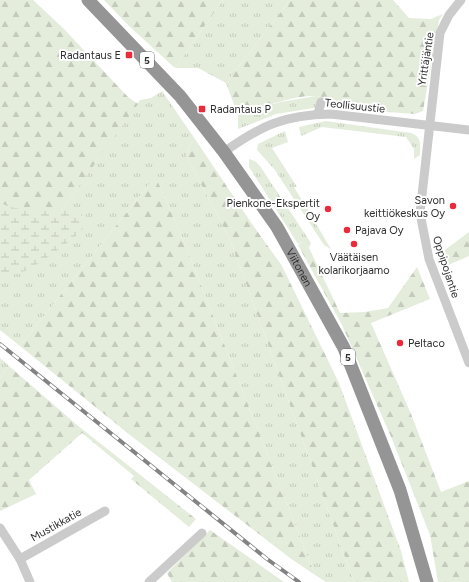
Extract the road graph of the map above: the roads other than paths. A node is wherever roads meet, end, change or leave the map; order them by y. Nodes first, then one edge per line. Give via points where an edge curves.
1 (88, 0) edge
2 (461, 0) edge
3 (321, 102) dead end
4 (318, 114) junction
5 (429, 126) junction
6 (469, 130) edge
7 (224, 152) junction
8 (469, 363) edge
9 (105, 511) dead end
10 (0, 528) edge
11 (202, 533) dead end
12 (20, 559) junction
13 (30, 582) edge
14 (149, 582) edge
15 (428, 582) edge

1 - 7 highway, Viitonen / 5 via 180,96
2 - 5 street, Yrittäjäntie via 449,15 440,33
3 - 4 street
4 - 5 street, Teollisuustie
4 - 7 street, Teollisuustie via 269,124
5 - 6 street, Teollisuustie
5 - 8 street, Oppipojantie via 420,213 424,239 429,259
7 - 15 highway, Viitonen / 5 via 277,227 344,348 400,490
9 - 12 street, Mustikkatie
10 - 12 street
11 - 14 street
12 - 13 street

